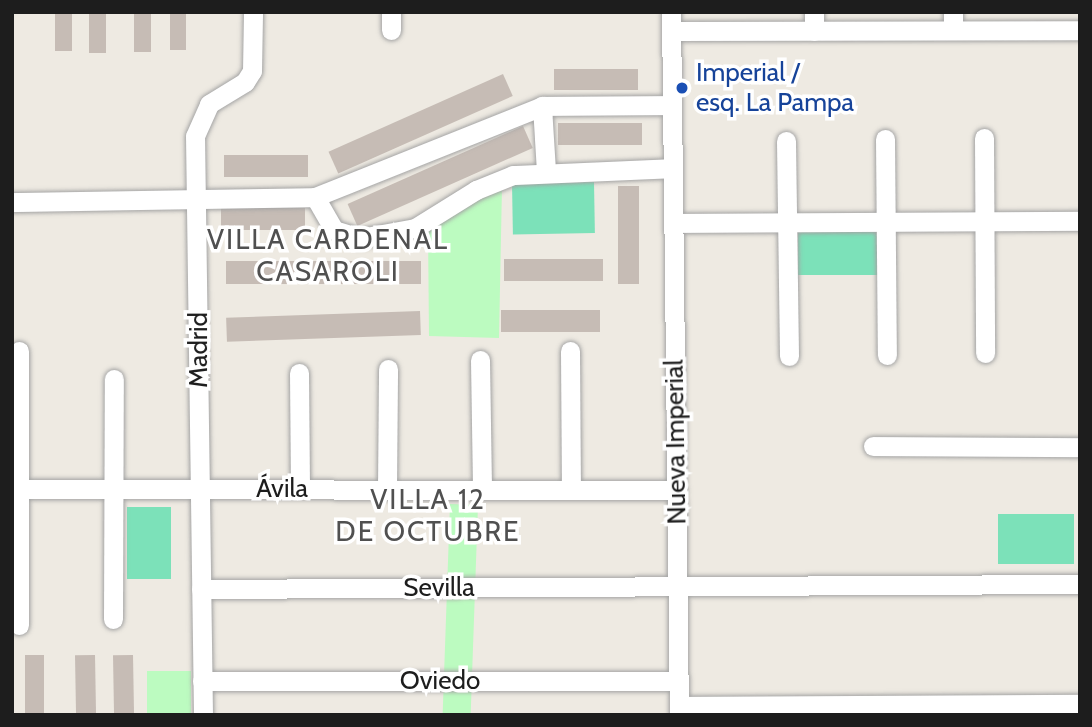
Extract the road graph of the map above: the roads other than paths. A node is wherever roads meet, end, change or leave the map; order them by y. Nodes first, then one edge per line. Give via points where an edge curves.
1 (253, 12) edge
2 (953, 21) edge
3 (671, 22) edge
4 (814, 22) edge
5 (1080, 30) edge
6 (672, 105) junction
7 (542, 106) junction
8 (984, 138) dead end
9 (885, 139) dead end
10 (786, 141) dead end
11 (672, 169) junction
12 (546, 171) junction
13 (315, 197) junction
14 (198, 198) junction
15 (12, 202) edge
16 (1080, 221) edge
17 (886, 222) junction
18 (984, 222) junction
19 (673, 223) junction
20 (787, 223) junction
21 (19, 351) dead end
22 (570, 351) dead end
23 (985, 353) dead end
24 (887, 355) dead end
25 (789, 356) dead end
26 (480, 360) dead end
27 (388, 369) dead end
28 (299, 373) dead end
29 (114, 379) dead end
30 (873, 446) dead end
31 (1080, 447) edge
32 (16, 489) edge
33 (114, 489) junction
34 (200, 489) junction
35 (300, 489) junction
36 (387, 489) junction
37 (482, 490) junction
38 (571, 490) junction
39 (677, 490) junction
40 (1080, 584) edge
41 (678, 587) junction
42 (201, 589) junction
43 (113, 619) dead end
44 (19, 625) dead end
45 (202, 681) junction
46 (679, 681) junction
47 (1080, 704) edge
48 (679, 710) edge
49 (203, 715) edge

1 - 14 street, Madrid via 252,71 245,82 209,104 196,127
2 - 4 street
2 - 5 street
3 - 4 street
3 - 6 street, Nueva Imperial
6 - 7 street
6 - 11 street, Nueva Imperial
7 - 12 street
7 - 13 street
8 - 18 street
9 - 17 street
10 - 20 street
11 - 12 street
11 - 19 street, Nueva Imperial
12 - 13 street via 513,175 476,190 415,228 390,235 353,238 339,234
13 - 14 street
14 - 15 street
14 - 34 street, Madrid
16 - 18 street
17 - 18 street
17 - 20 street
17 - 24 street
18 - 23 street
19 - 20 street
19 - 39 street, Nueva Imperial
20 - 25 street
21 - 32 street
22 - 38 street
26 - 37 street
27 - 36 street
28 - 35 street
29 - 33 street
30 - 31 street
32 - 33 street, Ávila
32 - 44 street
33 - 34 street, Ávila
33 - 43 street
34 - 35 street, Ávila
34 - 42 street, Madrid
35 - 36 street, Ávila
36 - 37 street, Ávila
37 - 38 street, Ávila
38 - 39 street, Ávila
39 - 41 street, Nueva Imperial
40 - 41 street, Sevilla
41 - 42 street, Sevilla
41 - 46 street, Nueva Imperial
42 - 45 street, Madrid
45 - 46 street, Oviedo
45 - 49 street, Madrid
46 - 48 street, Nueva Imperial
47 - 48 street

